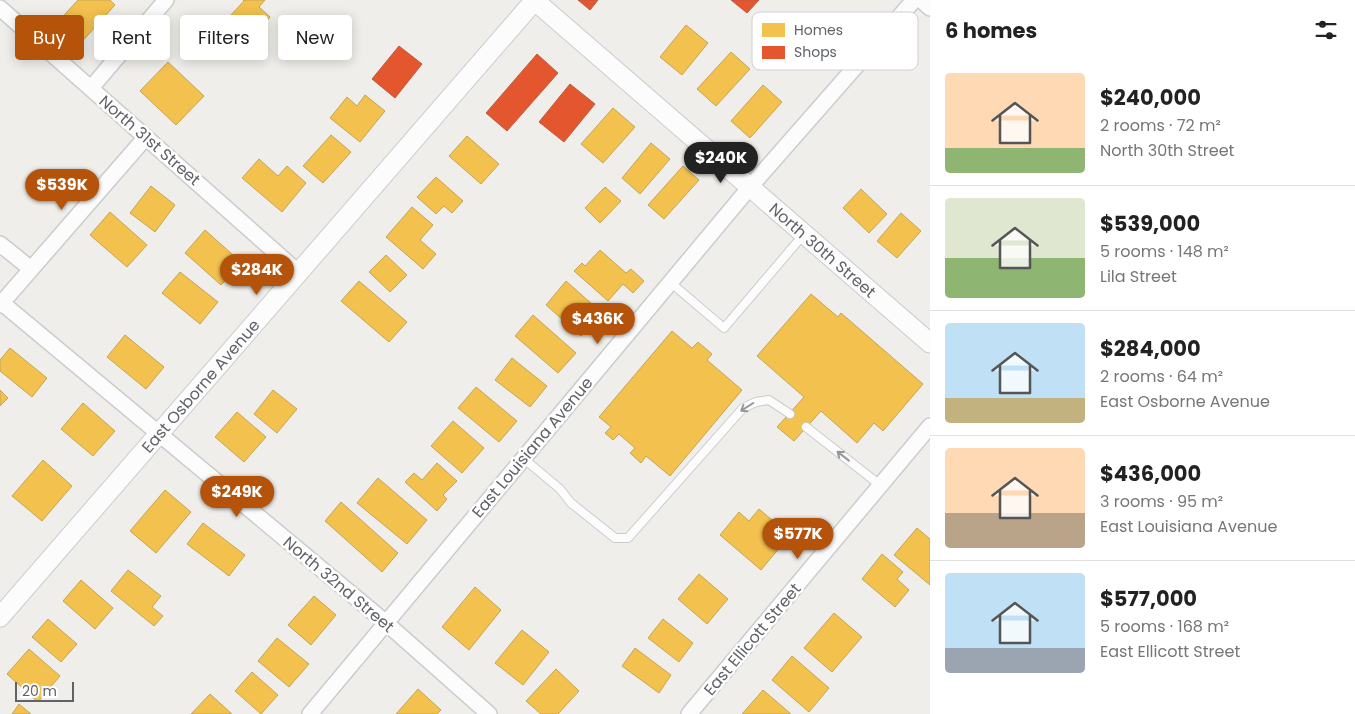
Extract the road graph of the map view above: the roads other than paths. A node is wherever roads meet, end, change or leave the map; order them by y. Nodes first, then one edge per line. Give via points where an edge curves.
1 (166, 0) edge
2 (535, 0) edge
3 (914, 0) edge
4 (921, 0) edge
5 (0, 8) edge
6 (930, 8) edge
7 (903, 12) edge
8 (853, 70) edge
9 (90, 88) junction
10 (146, 137) junction
11 (750, 187) junction
12 (804, 234) junction
13 (0, 244) edge
14 (32, 269) junction
15 (299, 273) junction
16 (670, 282) junction
17 (1, 304) edge
18 (930, 343) edge
19 (790, 414) dead end
20 (930, 426) edge
21 (806, 427) dead end
22 (159, 433) junction
23 (523, 458) junction
24 (880, 485) junction
25 (1, 617) edge
26 (385, 622) junction
27 (310, 714) edge
28 (489, 714) edge
29 (689, 714) edge

1 - 9 street
2 - 11 street, North 30th Street
2 - 15 street, East Osborne Avenue
3 - 7 street, East Louisiana Avenue
4 - 6 street
5 - 9 street, North 31st Street
8 - 11 street, East Louisiana Avenue
9 - 10 street, North 31st Street
10 - 14 street
10 - 15 street, North 31st Street
11 - 12 street, North 30th Street
11 - 16 street, East Louisiana Avenue
12 - 16 lane via 724,328
12 - 18 street, North 30th Street
13 - 14 street
14 - 17 street
15 - 22 street, East Osborne Avenue
16 - 23 street, East Louisiana Avenue
17 - 22 street, North 32nd Street
19 -> 23 lane via 769,400 743,408 628,538 615,538
20 - 24 street, East Ellicott Street
24 -> 21 lane
22 - 25 street, East Osborne Avenue
22 - 26 street, North 32nd Street
23 - 26 street, East Louisiana Avenue
24 - 29 street, East Ellicott Street
26 - 27 street, East Louisiana Avenue
26 - 28 street, North 32nd Street

